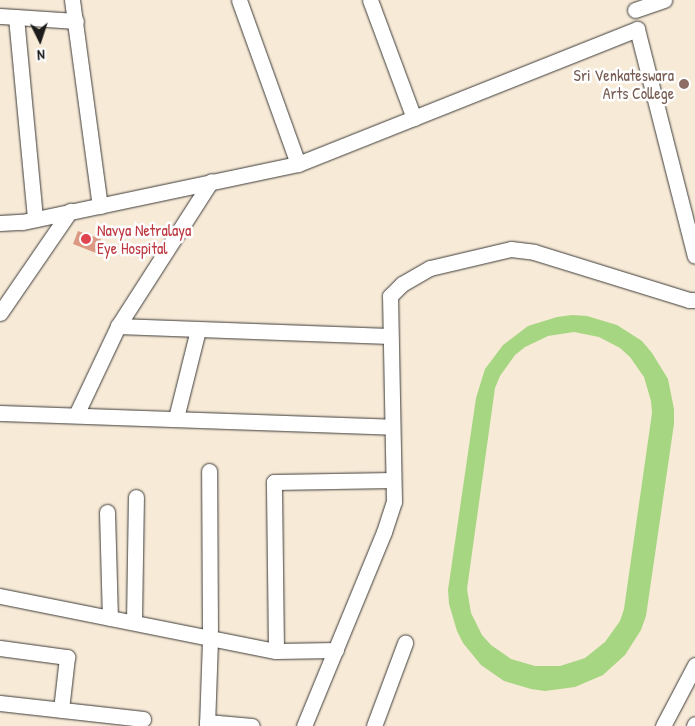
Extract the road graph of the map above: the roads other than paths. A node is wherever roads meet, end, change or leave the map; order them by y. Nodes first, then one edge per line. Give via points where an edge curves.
1 (72, 0) edge
2 (239, 0) edge
3 (370, 0) edge
4 (664, 0) edge
5 (634, 5) edge
6 (0, 16) edge
7 (16, 17) junction
8 (76, 20) junction
9 (637, 29) junction
10 (414, 118) junction
11 (298, 164) junction
12 (212, 182) junction
13 (100, 206) junction
14 (70, 211) junction
15 (36, 219) junction
16 (0, 223) edge
17 (695, 256) edge
18 (695, 300) edge
19 (0, 313) edge
20 (118, 326) junction
21 (198, 330) junction
22 (389, 336) junction
23 (0, 413) edge
24 (76, 415) junction
25 (176, 418) junction
26 (392, 426) junction
27 (209, 471) dead end
28 (393, 480) junction
29 (136, 497) dead end
30 (107, 512) dead end
31 (0, 596) edge
32 (110, 618) junction
33 (134, 621) junction
34 (210, 638) junction
35 (405, 643) dead end
36 (0, 648) edge
37 (336, 650) junction
38 (276, 651) junction
39 (695, 665) edge
40 (0, 703) edge
41 (61, 710) junction
42 (144, 719) dead end
43 (207, 724) edge
44 (376, 725) edge
45 (252, 726) edge
46 (304, 726) edge
47 (663, 726) edge

1 - 8 street
2 - 11 street
3 - 10 street
4 - 5 street
5 - 9 street
6 - 7 street
7 - 8 street
7 - 15 street
8 - 13 street
9 - 10 street
9 - 17 street
10 - 11 street
11 - 12 street
12 - 13 street
12 - 20 street
13 - 14 street
14 - 15 street
14 - 19 street
15 - 16 street
18 - 22 street via 534,252 511,249 430,268 402,284 390,296
20 - 21 street
20 - 24 street
21 - 22 street
21 - 25 street
22 - 26 street
23 - 24 street
24 - 25 street
25 - 26 street
26 - 28 street
27 - 34 street
28 - 37 street via 394,502 384,532
28 - 38 street via 274,482
29 - 33 street
30 - 32 street
31 - 32 street
32 - 33 street
33 - 34 street
34 - 38 street
34 - 43 street
35 - 44 street
36 - 41 street via 68,657
37 - 38 street
37 - 46 street
39 - 47 street
40 - 41 street
41 - 42 street
43 - 45 street

